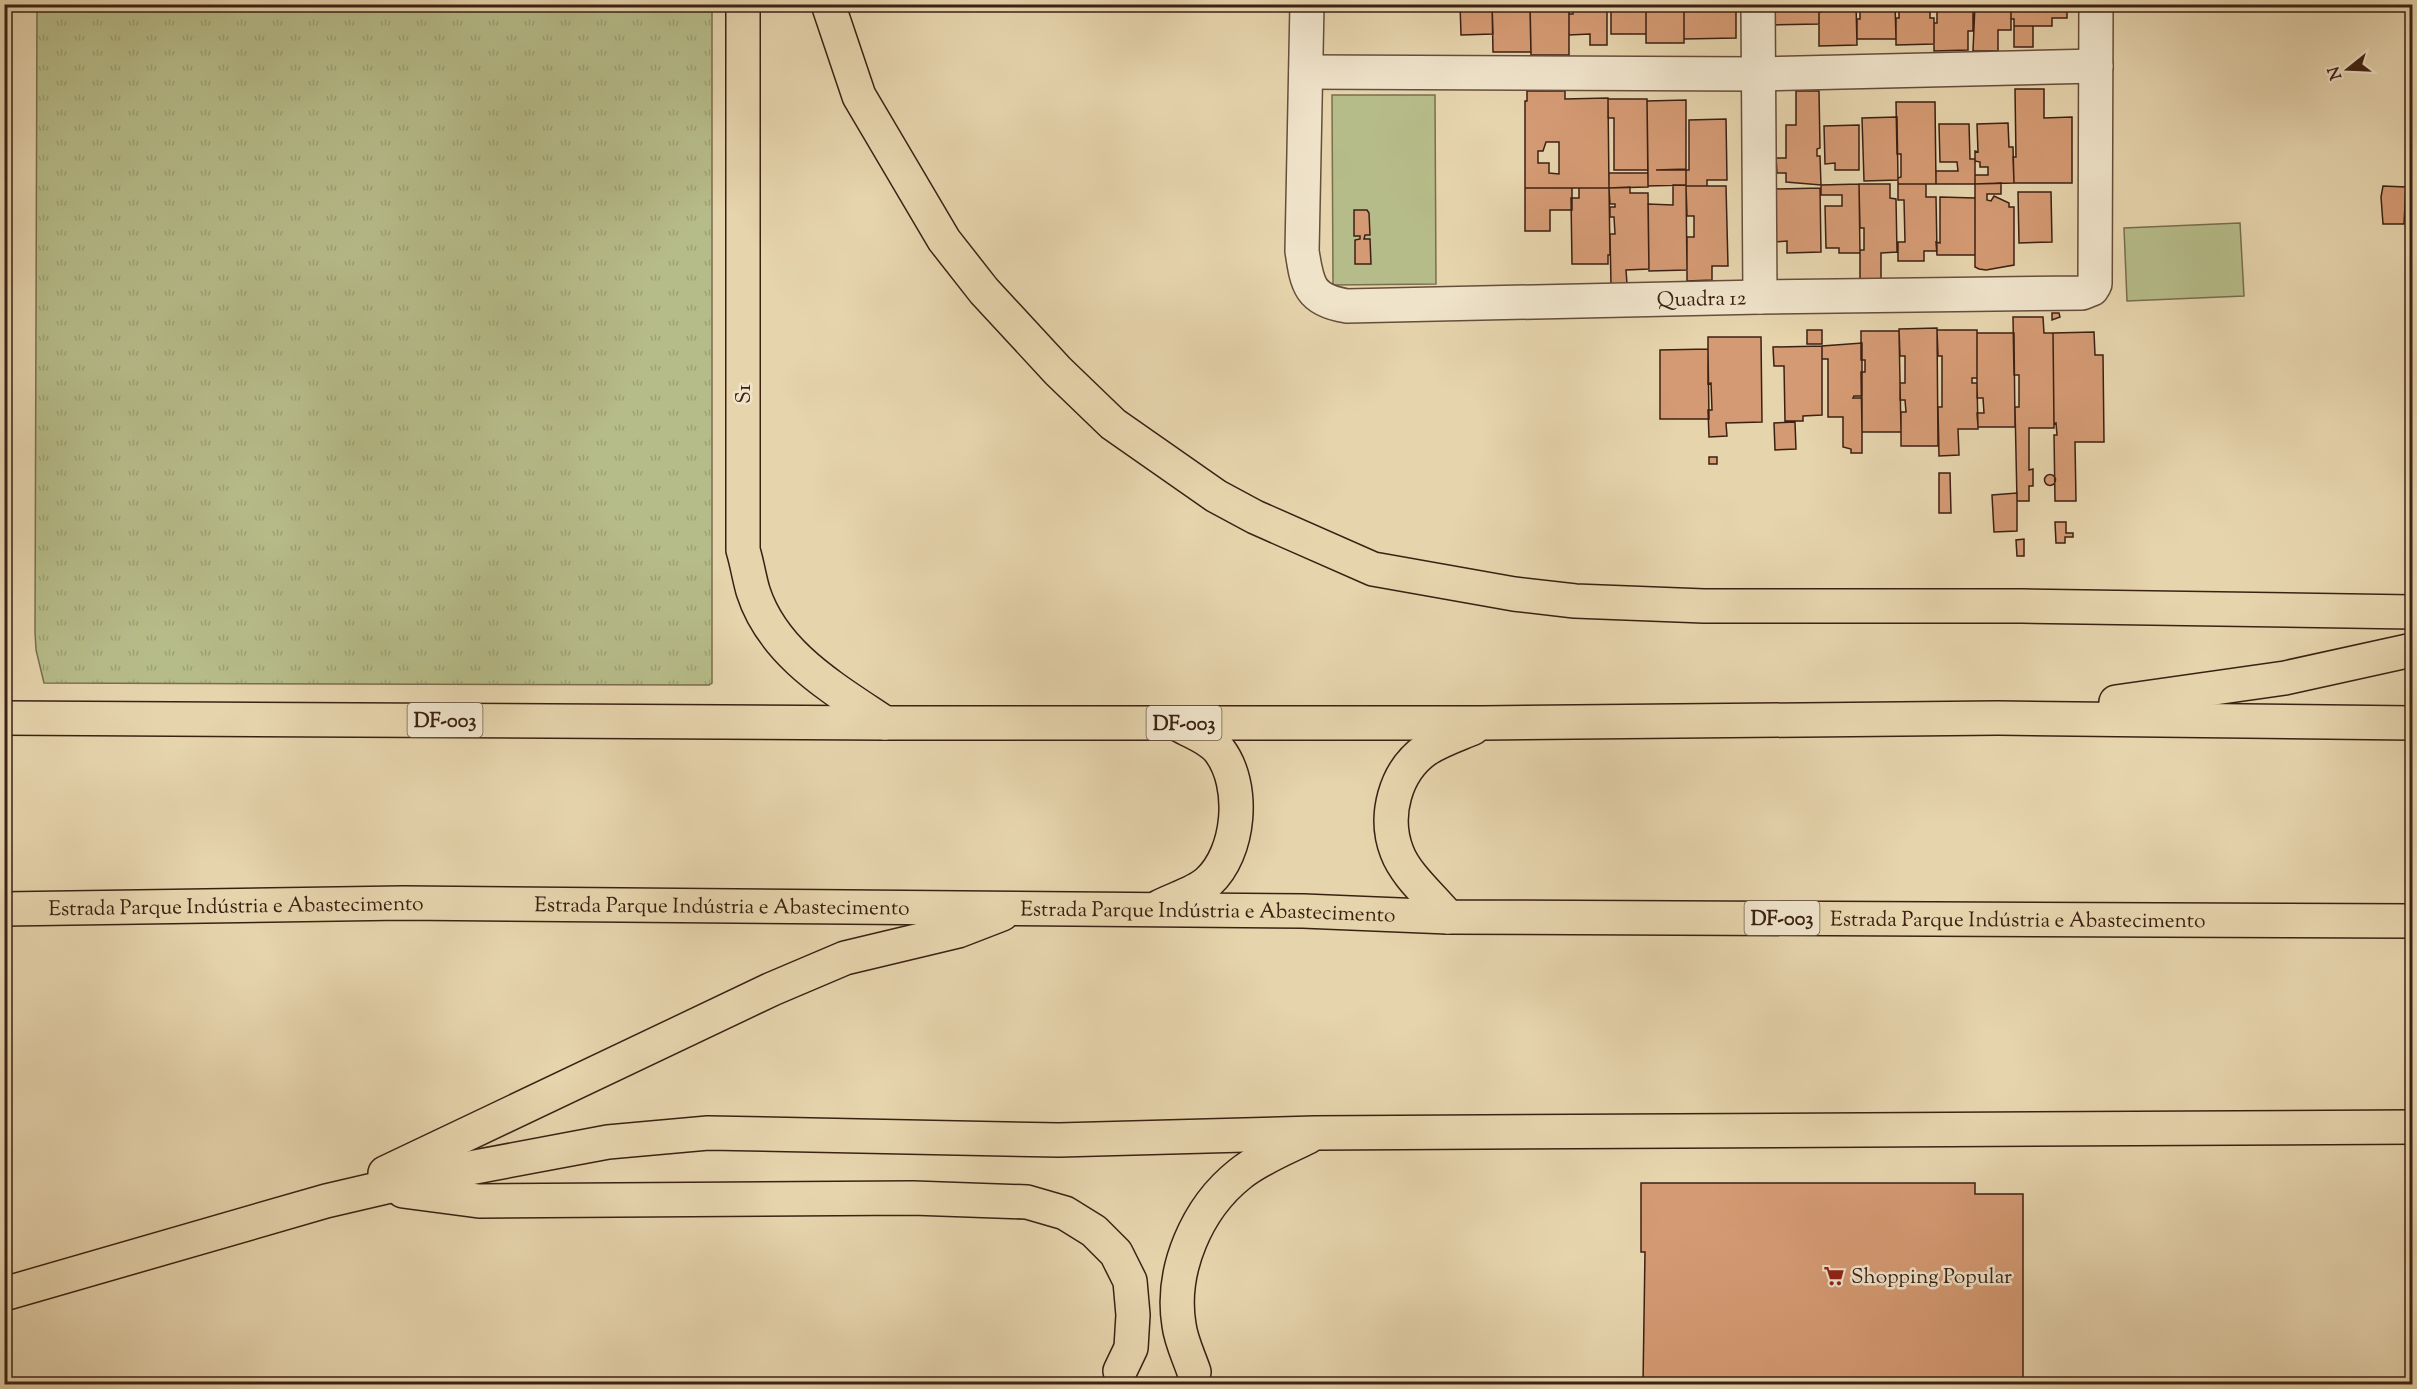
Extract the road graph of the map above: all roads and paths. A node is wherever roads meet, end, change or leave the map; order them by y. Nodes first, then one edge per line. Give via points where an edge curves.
1 (743, 4) edge
2 (828, 4) edge
3 (1307, 4) edge
4 (1758, 4) edge
5 (2096, 4) edge
6 (2096, 66) junction
7 (1306, 72) junction
8 (1758, 75) junction
9 (1760, 297) junction
10 (2412, 612) edge
11 (2412, 650) edge
12 (4, 718) edge
13 (1998, 718) junction
14 (885, 723) junction
15 (1175, 723) junction
16 (1483, 723) junction
17 (2412, 723) edge
18 (1020, 908) junction
19 (4, 909) edge
20 (1152, 910) junction
21 (1448, 917) junction
22 (2412, 921) edge
23 (2412, 1127) edge
24 (1315, 1133) junction
25 (383, 1188) junction
26 (326, 1201) junction
27 (4, 1294) edge
28 (1120, 1371) dead end
29 (1194, 1372) dead end

1 - 14 highway, S1 via 743,550 753,591 784,647 814,675
2 - 10 highway via 859,96 944,240 984,291 1058,371 1113,424 1216,496 1254,517 1373,569 1575,601 1704,606
3 - 7 street, Quadra 12
4 - 8 street
5 - 6 street, Quadra 12
6 - 8 street
6 - 9 street, Quadra 12 via 2095,284 2087,292
7 - 8 street
7 - 9 street, Quadra 12 via 1302,250 1307,282 1331,303 1347,306
8 - 9 street
11 - 13 highway via 2263,682
12 - 14 highway, DF-003
13 - 16 highway, DF-003
13 - 17 highway, DF-003
14 - 15 highway, DF-003
15 - 16 highway, DF-003
15 - 20 highway via 1219,750 1232,775 1235,828 1221,868 1207,884
16 - 21 highway via 1428,748 1397,784 1394,799 1397,852
18 - 19 highway, Estrada Parque Indústria e Abastecimento / DF-003 via 402,903
18 - 20 highway, Estrada Parque Indústria e Abastecimento / DF-003
18 - 26 highway via 958,932 844,958
20 - 21 highway, Estrada Parque Indústria e Abastecimento / DF-003
21 - 22 highway, Estrada Parque Indústria e Abastecimento / DF-003
23 - 24 highway
24 - 25 highway via 1059,1140 708,1133 608,1142
24 - 29 highway via 1239,1174 1207,1211 1187,1245 1177,1287 1177,1306 1179,1326
25 - 26 highway
25 - 28 highway via 479,1201 913,1198 1027,1202 1065,1213 1094,1231 1116,1252 1130,1281 1133,1315 1131,1348
26 - 27 highway

